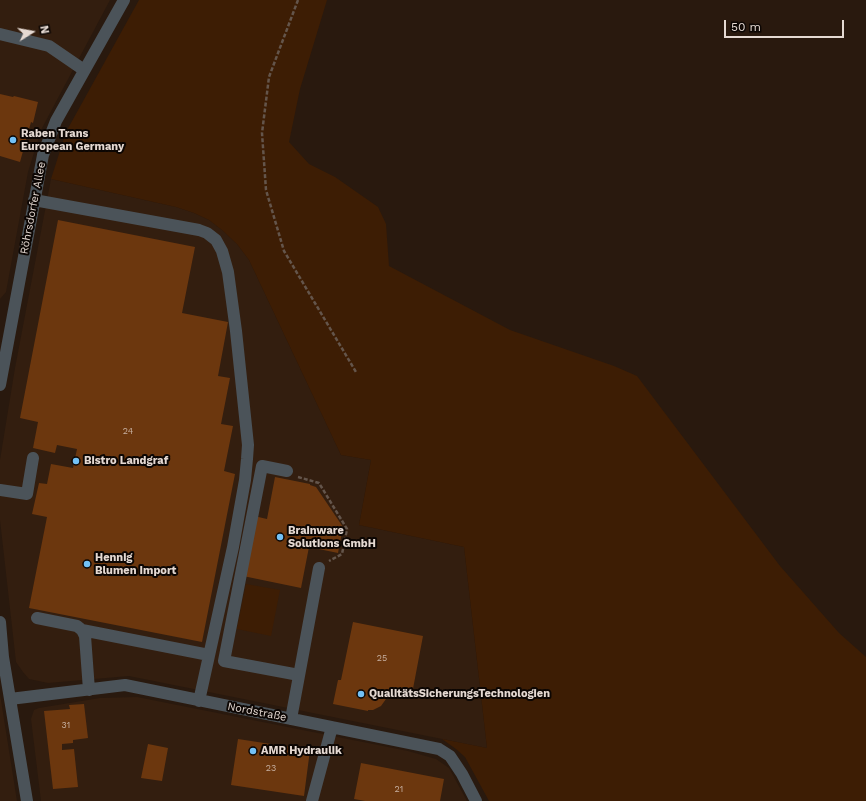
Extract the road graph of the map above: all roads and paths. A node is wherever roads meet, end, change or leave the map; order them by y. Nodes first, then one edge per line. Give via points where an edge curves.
1 (124, 0) edge
2 (298, 0) edge
3 (0, 34) edge
4 (84, 70) junction
5 (34, 200) junction
6 (6, 318) edge
7 (356, 372) dead end
8 (0, 386) edge
9 (33, 458) dead end
10 (287, 471) joint
11 (0, 490) edge
12 (319, 568) joint
13 (37, 618) dead end
14 (0, 622) edge
15 (82, 630) junction
16 (209, 655) junction
17 (299, 674) junction
18 (89, 690) junction
19 (10, 699) junction
20 (199, 701) junction
21 (291, 719) junction
22 (332, 727) junction
23 (27, 801) edge
24 (312, 801) edge
25 (476, 801) edge

1 - 4 street, Röhrsdorfer Allee
2 - 7 path via 270,77 262,133 266,190 284,251
3 - 4 street via 49,46
4 - 5 street, Röhrsdorfer Allee via 56,121 43,154
5 - 6 street, Röhrsdorfer Allee
5 - 16 street via 198,230 216,240 222,251 228,272 236,331 248,445 245,480 233,546
6 - 8 street, Röhrsdorfer Allee
9 - 11 street via 27,494
10 - 12 path via 297,477 319,483 347,529 342,554
10 - 17 street via 262,466 224,660
12 - 17 street
13 - 15 street via 77,626
14 - 19 street
15 - 16 street
15 - 18 street via 85,636
16 - 20 street
17 - 21 street
18 - 19 street, Nordstraße
18 - 20 street, Nordstraße via 126,685
19 - 23 street
20 - 21 street, Nordstraße
21 - 22 street, Nordstraße
22 - 24 street
22 - 25 street, Nordstraße via 439,749 450,756

